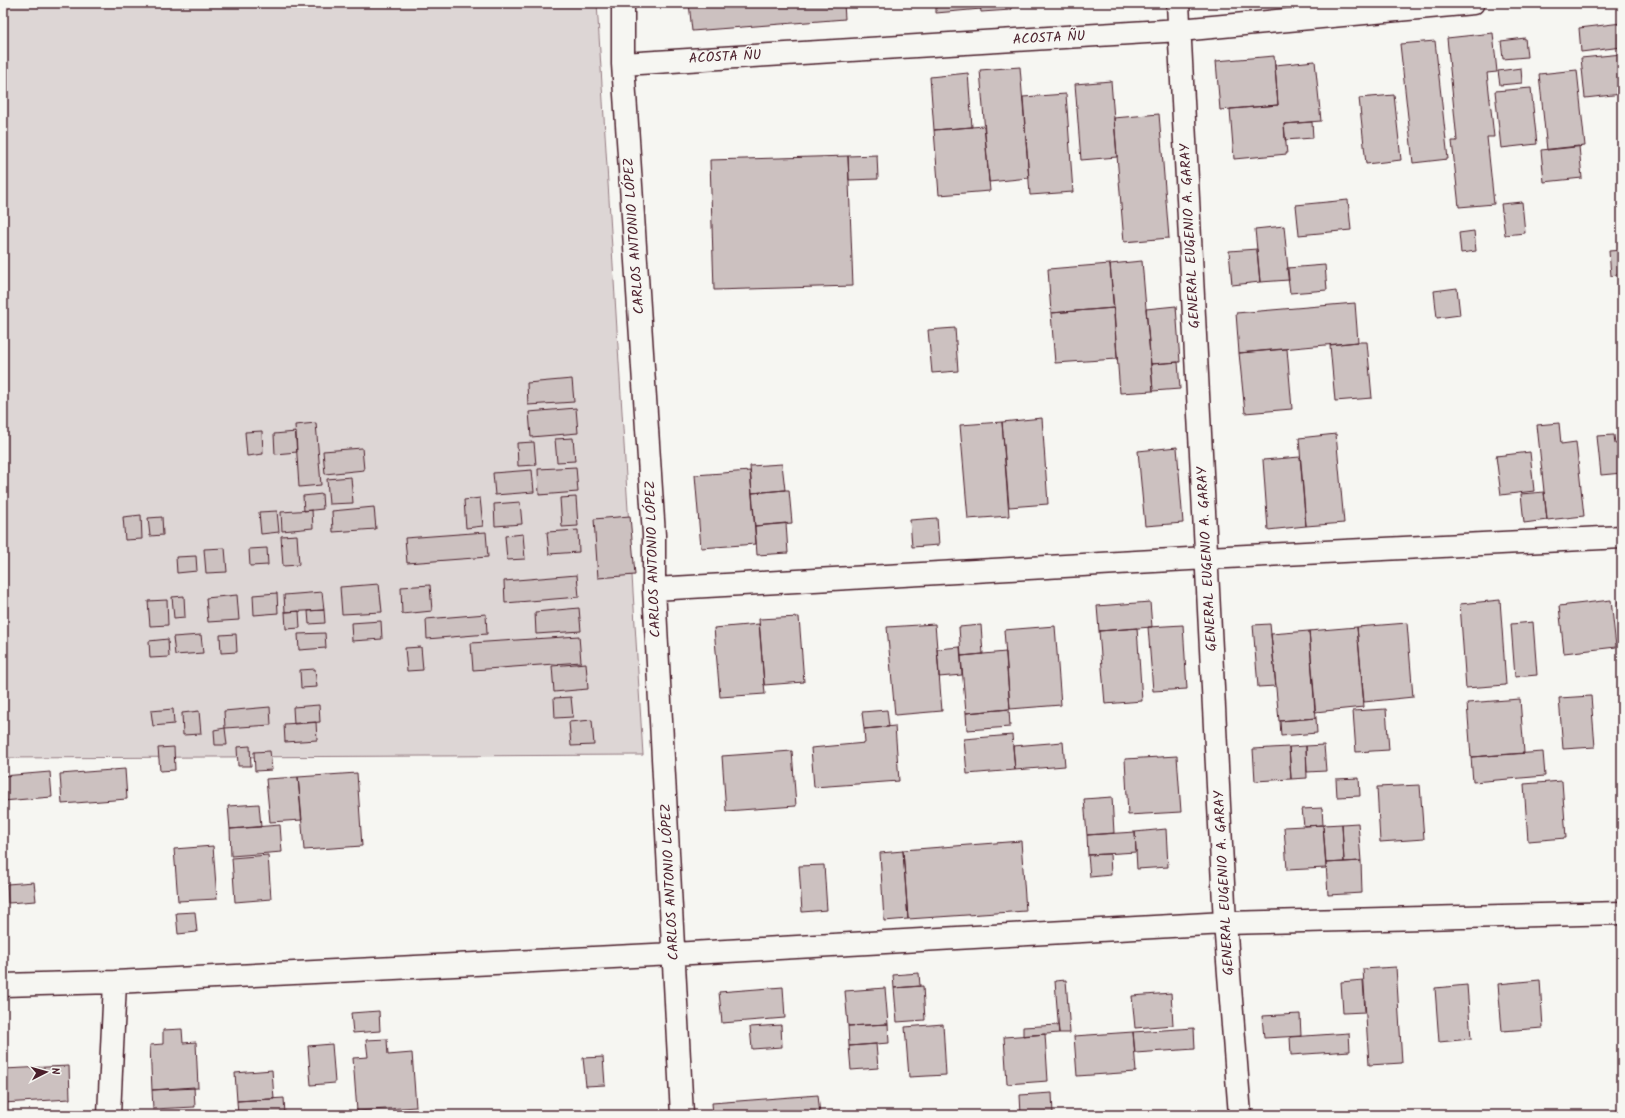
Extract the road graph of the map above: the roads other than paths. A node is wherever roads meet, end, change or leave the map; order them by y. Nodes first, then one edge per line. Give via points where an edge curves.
1 (623, 3) edge
2 (1178, 3) edge
3 (1473, 3) edge
4 (1180, 30) junction
5 (623, 64) junction
6 (1622, 537) edge
7 (1207, 558) junction
8 (654, 589) junction
9 (1622, 913) edge
10 (1225, 923) junction
11 (674, 954) junction
12 (115, 982) junction
13 (3, 985) edge
14 (109, 1115) edge
15 (682, 1115) edge
16 (1240, 1115) edge

1 - 5 street, CARLOS ANTONIO LÓPEZ
2 - 4 street, GENERAL EUGENIO A. GARAY
3 - 4 street, ACOSTA ÑU
4 - 5 street, ACOSTA ÑU
4 - 7 street, GENERAL EUGENIO A. GARAY
5 - 8 street, CARLOS ANTONIO LÓPEZ via 654,536
6 - 7 street
7 - 8 street
7 - 10 street, GENERAL EUGENIO A. GARAY
8 - 11 street, CARLOS ANTONIO LÓPEZ
9 - 10 street
10 - 11 street
10 - 16 street, GENERAL EUGENIO A. GARAY
11 - 12 street
11 - 15 street, CARLOS ANTONIO LÓPEZ
12 - 13 street
12 - 14 street

